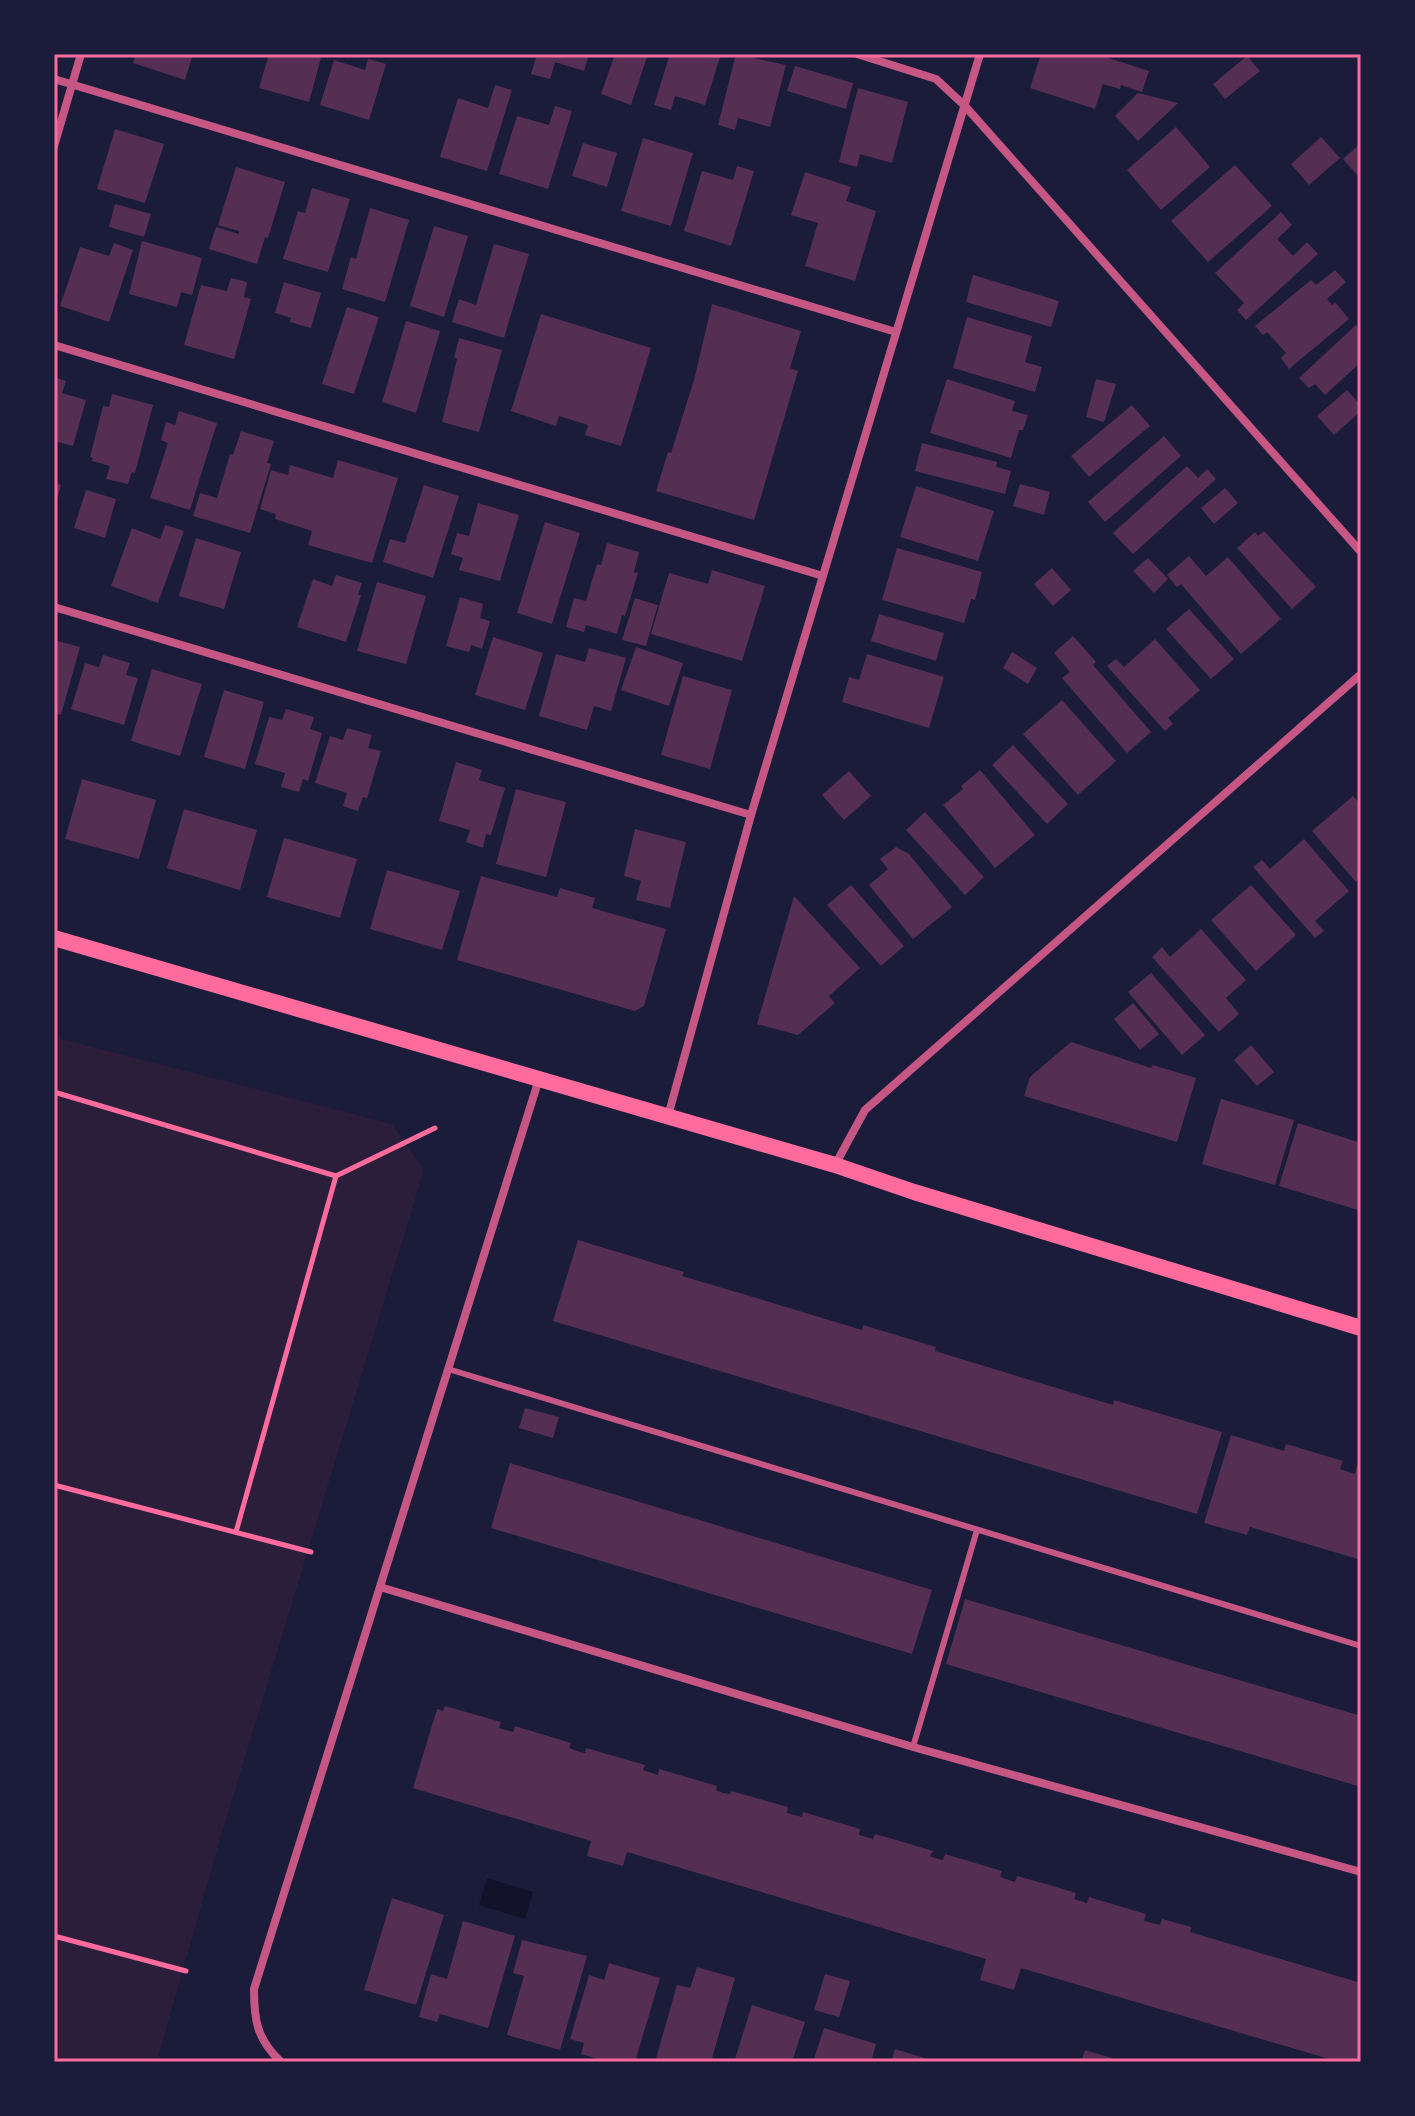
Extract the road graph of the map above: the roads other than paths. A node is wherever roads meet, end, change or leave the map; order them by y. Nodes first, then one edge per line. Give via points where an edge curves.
1 (81, 54) edge
2 (857, 54) edge
3 (980, 54) edge
4 (54, 79) edge
5 (72, 85) junction
6 (965, 106) junction
7 (54, 146) edge
8 (896, 332) junction
9 (54, 345) edge
10 (1361, 552) edge
11 (823, 576) junction
12 (54, 607) edge
13 (1361, 674) edge
14 (751, 815) junction
15 (54, 938) edge
16 (539, 1079) junction
17 (668, 1119) junction
18 (835, 1165) junction
19 (1361, 1328) edge
20 (448, 1369) junction
21 (977, 1530) junction
22 (380, 1587) junction
23 (1361, 1646) edge
24 (913, 1747) junction
25 (1361, 1872) edge
26 (281, 2062) edge

1 - 5 street
2 - 6 street via 936,79
3 - 6 street
4 - 5 street
5 - 7 street
5 - 8 street
6 - 8 street
6 - 10 street
8 - 11 street
9 - 11 street
11 - 14 street
12 - 14 street
13 - 18 street via 865,1110
14 - 17 street
15 - 16 main road
16 - 17 main road
16 - 20 street
17 - 18 main road
18 - 19 main road
20 - 21 lane
20 - 22 street
21 - 23 lane
21 - 24 lane
22 - 24 street
22 - 26 street via 254,1989 254,2015 265,2047
24 - 25 street

